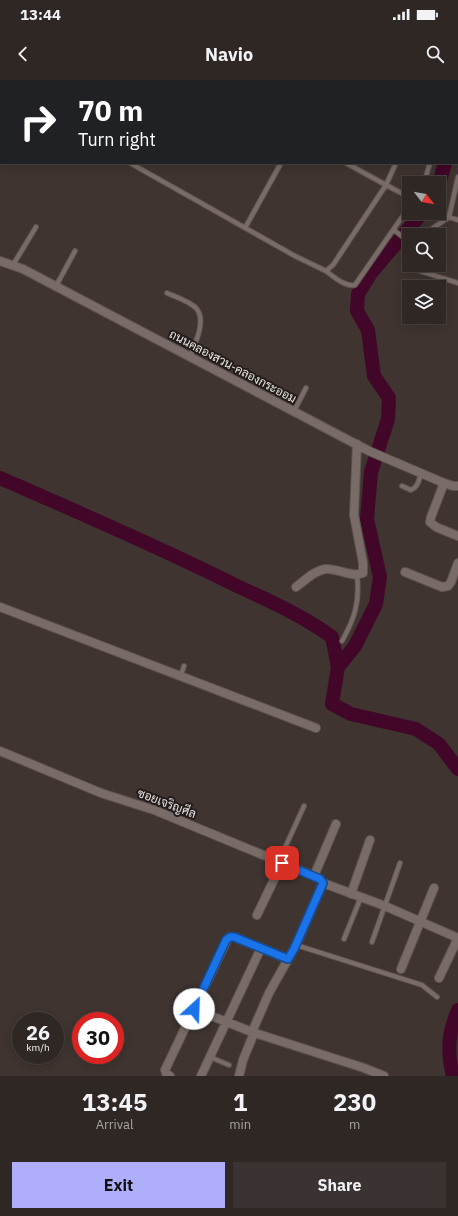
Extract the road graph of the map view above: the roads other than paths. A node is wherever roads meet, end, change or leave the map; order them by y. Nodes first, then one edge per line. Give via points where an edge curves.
1 (132, 164) edge
2 (280, 164) edge
3 (348, 164) edge
4 (396, 164) edge
5 (430, 164) edge
6 (426, 176) edge
7 (458, 177) edge
8 (386, 185) junction
9 (402, 193) edge
10 (446, 216) edge
11 (402, 218) edge
12 (449, 218) junction
13 (458, 220) edge
14 (36, 227) dead end
15 (245, 228) junction
16 (434, 228) edge
17 (395, 230) junction
18 (402, 236) edge
19 (75, 251) dead end
20 (0, 261) edge
21 (13, 265) junction
22 (326, 271) junction
23 (422, 272) edge
24 (458, 283) edge
25 (56, 286) junction
26 (167, 293) dead end
27 (190, 356) junction
28 (306, 388) dead end
29 (294, 411) junction
30 (357, 444) junction
31 (421, 474) junction
32 (444, 483) junction
33 (402, 486) dead end
34 (458, 486) edge
35 (458, 536) edge
36 (458, 562) edge
37 (405, 572) dead end
38 (357, 574) junction
39 (296, 587) dead end
40 (0, 606) edge
41 (342, 641) dead end
42 (184, 666) dead end
43 (181, 676) junction
44 (316, 728) dead end
45 (0, 751) edge
46 (304, 806) dead end
47 (336, 824) dead end
48 (370, 840) dead end
49 (280, 862) junction
50 (400, 863) dead end
51 (314, 876) junction
52 (323, 883) junction
53 (434, 888) dead end
54 (351, 894) junction
55 (361, 898) junction
56 (385, 906) junction
57 (257, 916) dead end
58 (421, 922) junction
59 (458, 938) edge
60 (344, 939) dead end
61 (372, 942) dead end
62 (296, 945) junction
63 (261, 948) junction
64 (288, 959) junction
65 (401, 969) dead end
66 (439, 978) dead end
67 (437, 997) dead end
68 (194, 1009) junction
69 (226, 1023) junction
70 (253, 1032) junction
71 (210, 1057) junction
72 (229, 1065) dead end
73 (170, 1076) edge
74 (201, 1076) edge
75 (239, 1076) edge
76 (384, 1076) edge

1 - 15 lane
2 - 15 lane
3 - 8 lane
4 - 8 lane
5 - 6 lane
7 - 12 lane
8 - 9 lane
8 - 22 lane via 333,265
10 - 12 lane
11 - 17 lane
12 - 13 lane
12 - 16 lane
14 - 21 lane
15 - 22 lane
17 - 18 lane
17 - 22 lane via 355,285 344,283
19 - 25 lane
20 - 21 street, ถนนคลองสวน-คลองกระออม
21 - 25 street, ถนนคลองสวน-คลองกระออม
23 - 24 lane
25 - 27 street, ถนนคลองสวน-คลองกระออม
26 - 27 lane via 196,308 201,322
27 - 29 street, ถนนคลองสวน-คลองกระออม
28 - 29 lane
29 - 30 street, ถนนคลองสวน-คลองกระออม
30 - 31 street, ถนนคลองสวน-คลองกระออม
30 - 38 street via 354,515 364,571
31 - 32 street, ถนนคลองสวน-คลองกระออม
31 - 33 lane via 416,486 411,490
32 - 34 street, ถนนคลองสวน-คลองกระออม
32 - 35 street via 430,522
36 - 37 street via 448,586 442,587
38 - 39 street via 327,569
38 - 41 lane via 359,591 355,613
40 - 43 street
42 - 43 lane
43 - 44 street
45 - 49 street, ซอยเจริญศีล
46 - 49 lane
47 - 51 street
48 - 54 street
49 - 51 street, ซอยเจริญศีล
49 - 57 street
50 - 56 lane
51 - 52 street, ซอยเจริญศีล
52 - 54 street, ซอยเจริญศีล
52 - 62 street
53 - 58 street
54 - 55 street, ซอยเจริญศีล
55 - 56 street, ซอยเจริญศีล
55 - 60 lane
56 - 58 street, ซอยเจริญศีล
56 - 61 lane
58 - 59 street, ซอยเจริญศีล
58 - 65 street
59 - 66 street
62 - 64 street
62 - 67 lane via 422,986
63 - 64 street
63 - 68 street via 234,937 228,938
63 - 69 street
64 - 70 street
68 - 69 street
68 - 73 street via 165,1070
69 - 70 street
69 - 71 street
70 - 75 street
70 - 76 street
71 - 72 lane
71 - 74 street

